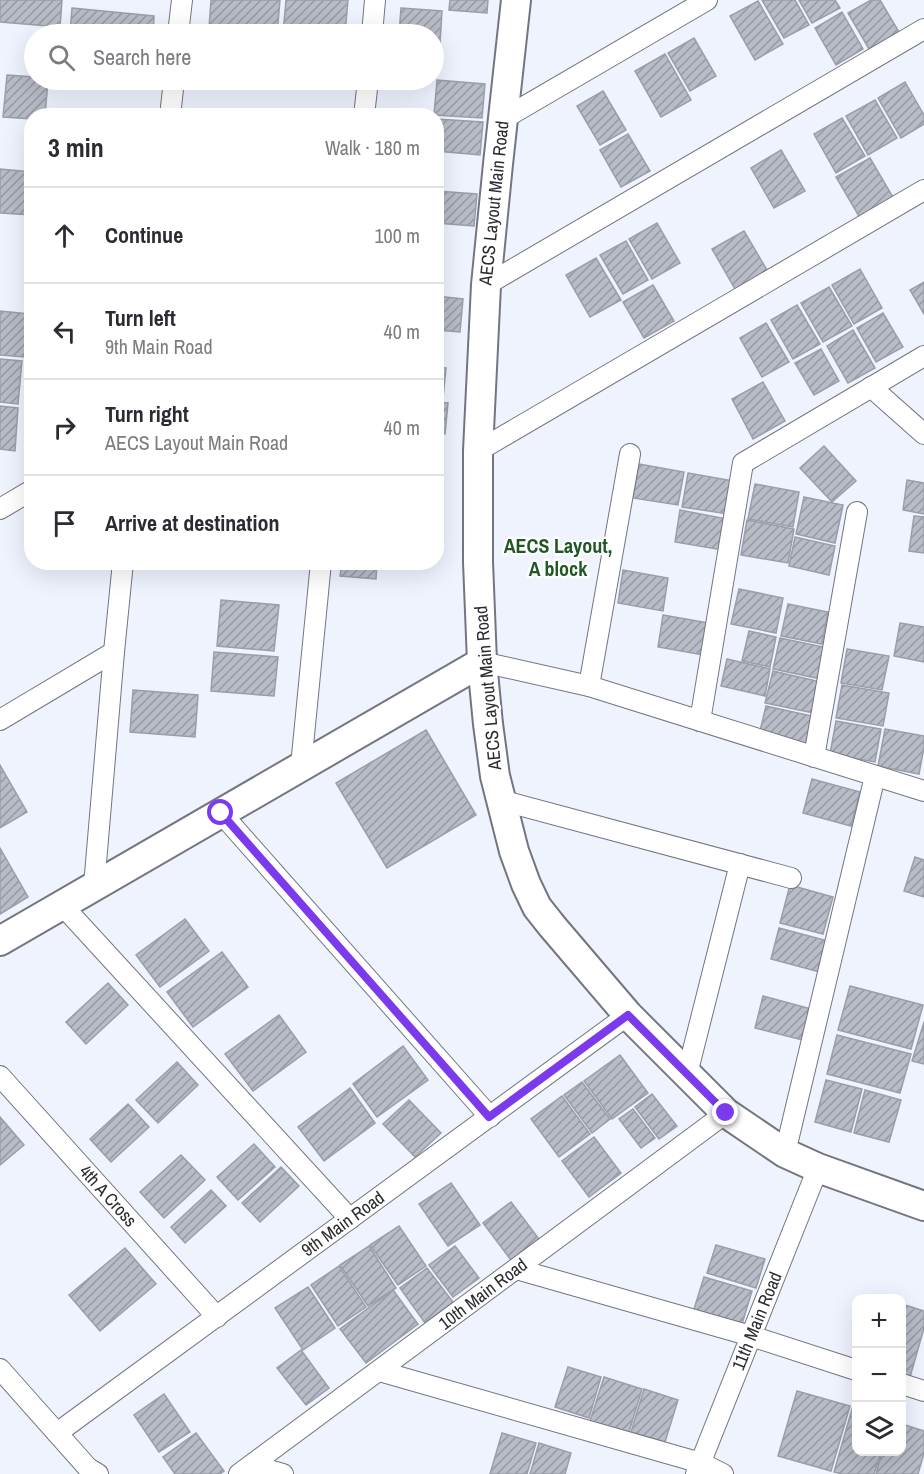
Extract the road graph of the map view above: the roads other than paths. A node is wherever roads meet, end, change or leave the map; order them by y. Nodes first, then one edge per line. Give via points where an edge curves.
1 (182, 0) edge
2 (375, 0) edge
3 (516, 0) edge
4 (707, 0) edge
5 (179, 24) edge
6 (373, 24) edge
7 (924, 29) edge
8 (173, 90) edge
9 (367, 90) edge
10 (171, 108) edge
11 (365, 108) edge
12 (502, 119) junction
13 (924, 190) edge
14 (486, 285) junction
15 (924, 356) edge
16 (871, 387) junction
17 (924, 434) edge
18 (478, 451) junction
19 (630, 454) dead end
20 (24, 495) edge
21 (0, 509) edge
22 (857, 512) dead end
23 (122, 570) edge
24 (320, 570) edge
25 (114, 652) junction
26 (482, 662) junction
27 (590, 686) junction
28 (0, 720) edge
29 (699, 721) junction
30 (814, 757) junction
31 (301, 766) junction
32 (875, 776) junction
33 (924, 791) edge
34 (500, 800) junction
35 (221, 813) junction
36 (740, 864) junction
37 (791, 878) dead end
38 (94, 886) junction
39 (62, 905) junction
40 (0, 941) edge
41 (628, 1015) junction
42 (687, 1074) junction
43 (0, 1076) edge
44 (726, 1113) junction
45 (489, 1117) junction
46 (785, 1154) junction
47 (818, 1168) junction
48 (924, 1206) edge
49 (350, 1219) junction
50 (516, 1269) junction
51 (217, 1317) junction
52 (751, 1336) junction
53 (0, 1369) edge
54 (852, 1369) edge
55 (379, 1371) junction
56 (906, 1385) edge
57 (924, 1391) edge
58 (57, 1433) junction
59 (699, 1468) edge
60 (246, 1470) edge
61 (98, 1474) edge
62 (283, 1474) edge
63 (723, 1474) edge

1 - 5 street
2 - 6 street
3 - 12 street, AECS Layout Main Road
4 - 12 street
7 - 14 street
8 - 10 street
9 - 11 street
12 - 14 street, AECS Layout Main Road
13 - 18 street
14 - 18 street, AECS Layout Main Road
15 - 16 street
16 - 17 street
16 - 29 street via 743,463
18 - 26 street, AECS Layout Main Road
19 - 27 street
20 - 21 street
22 - 30 street
23 - 25 street
24 - 31 street
25 - 28 street
25 - 38 street
26 - 27 street
26 - 31 street
26 - 34 street, AECS Layout Main Road
27 - 29 street
29 - 30 street
30 - 32 street
31 - 35 street
32 - 33 street
32 - 46 street
34 - 36 street
34 - 41 street, AECS Layout Main Road via 514,851 537,907
35 - 38 street
35 - 45 street
36 - 37 street
36 - 42 street
38 - 39 street
39 - 40 street
39 - 49 street
41 - 42 street, AECS Layout Main Road
41 - 45 street, 9th Main Road
42 - 44 street, AECS Layout Main Road
43 - 51 street, 4th A Cross
44 - 46 street, AECS Layout Main Road
44 - 50 street, 10th Main Road
45 - 49 street, 9th Main Road
46 - 47 street, AECS Layout Main Road
47 - 48 street, AECS Layout Main Road
47 - 52 street, 11th Main Road
49 - 51 street, 9th Main Road
50 - 52 street
50 - 55 street, 10th Main Road
51 - 58 street, 9th Main Road
52 - 54 street
52 - 59 street, 11th Main Road
53 - 58 street
55 - 59 street
55 - 60 street, 10th Main Road
56 - 57 street
58 - 61 street
59 - 63 street
60 - 62 street

